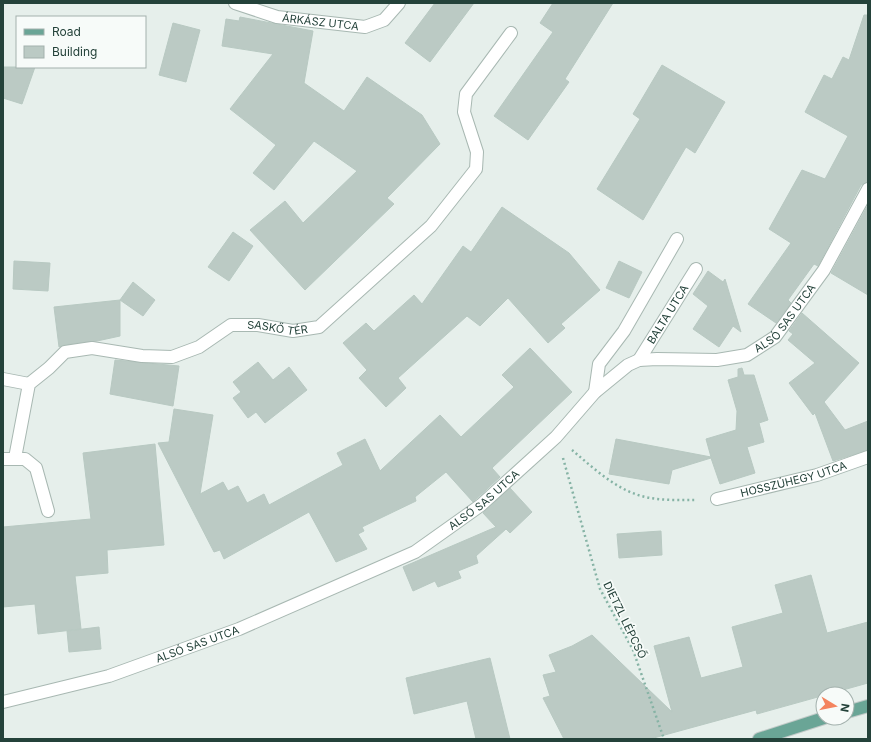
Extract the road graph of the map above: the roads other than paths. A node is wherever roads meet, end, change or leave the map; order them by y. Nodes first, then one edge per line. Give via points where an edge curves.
1 (235, 3) edge
2 (398, 3) edge
3 (511, 34) dead end
4 (868, 189) edge
5 (677, 239) dead end
6 (696, 269) dead end
7 (639, 360) junction
8 (3, 379) edge
9 (29, 384) junction
10 (595, 392) junction
11 (868, 457) edge
12 (9, 458) edge
13 (717, 499) road end
14 (48, 511) dead end
15 (3, 702) edge
16 (868, 706) edge
17 (855, 710) edge
18 (815, 721) edge
19 (759, 739) edge

1 - 2 street, ÁRKÁSZ UTCA via 277,17 365,27 384,20
3 - 9 street, SASKŐ TÉR via 466,94 464,112 477,152 476,169 431,226 319,327 293,331 258,325 231,325 199,347 172,357 142,356 92,348 65,352
4 - 7 street, ALSÓ SAS UTCA via 824,270 775,337 747,355 717,360
5 - 10 street via 624,331 599,364
6 - 7 street, BALTA UTCA
7 - 10 street, ALSÓ SAS UTCA via 628,365
8 - 9 street
9 - 12 street
10 - 15 street, ALSÓ SAS UTCA via 556,437 481,505 415,552 239,629 109,676
11 - 13 street, HOSSZÚHEGY UTCA via 817,475
12 - 14 street via 25,459 36,468
16 - 17 main road
18 - 19 main road

